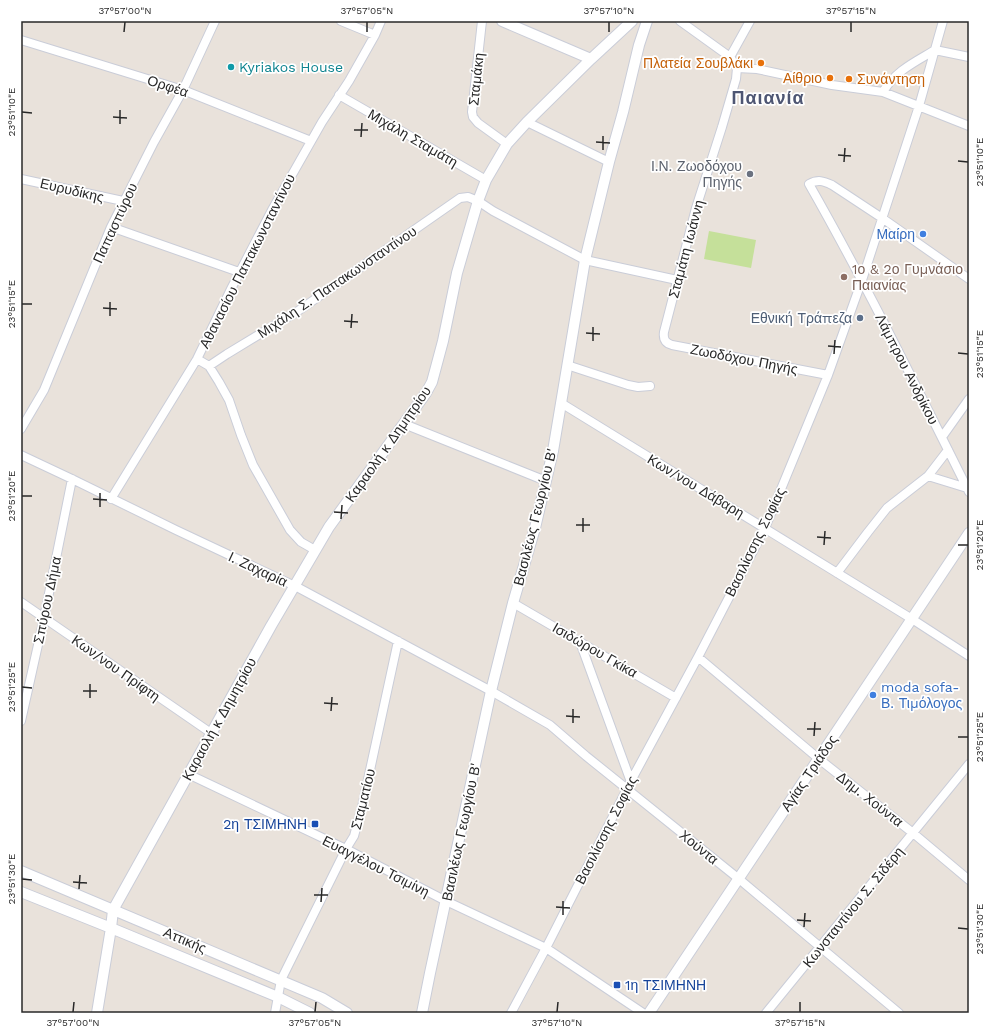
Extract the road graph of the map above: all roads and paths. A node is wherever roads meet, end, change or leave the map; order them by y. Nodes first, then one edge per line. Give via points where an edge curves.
1 (215, 21) edge
2 (341, 21) edge
3 (381, 21) edge
4 (482, 21) edge
5 (502, 21) edge
6 (632, 21) edge
7 (647, 21) edge
8 (680, 21) edge
9 (750, 21) edge
10 (943, 21) edge
11 (374, 35) junction
12 (21, 40) edge
13 (935, 50) junction
14 (969, 57) edge
15 (730, 58) junction
16 (591, 59) junction
17 (737, 68) junction
18 (183, 90) junction
19 (883, 92) junction
20 (339, 95) junction
21 (919, 106) junction
22 (527, 122) junction
23 (969, 126) edge
24 (311, 141) junction
25 (507, 144) junction
26 (609, 162) junction
27 (21, 178) edge
28 (486, 180) junction
29 (123, 201) junction
30 (478, 201) junction
31 (882, 218) junction
32 (111, 226) junction
33 (585, 260) junction
34 (240, 272) junction
35 (969, 279) edge
36 (678, 280) junction
37 (862, 280) junction
38 (663, 338) joint
39 (197, 359) junction
40 (567, 365) junction
41 (209, 366) junction
42 (828, 375) junction
43 (650, 386) dead end
44 (969, 399) edge
45 (561, 404) junction
46 (404, 424) junction
47 (21, 429) edge
48 (942, 437) junction
49 (948, 450) junction
50 (21, 455) edge
51 (928, 476) junction
52 (72, 479) junction
53 (546, 481) junction
54 (968, 490) edge
55 (111, 499) junction
56 (765, 528) junction
57 (969, 533) edge
58 (315, 550) junction
59 (837, 573) junction
60 (295, 586) junction
61 (21, 602) edge
62 (513, 603) junction
63 (44, 618) junction
64 (912, 619) junction
65 (398, 641) junction
66 (580, 642) junction
67 (969, 656) edge
68 (698, 657) junction
69 (491, 691) junction
70 (676, 698) junction
71 (21, 721) edge
72 (211, 733) junction
73 (819, 759) junction
74 (969, 764) edge
75 (188, 774) junction
76 (629, 785) junction
77 (913, 833) junction
78 (346, 849) junction
79 (21, 871) edge
80 (739, 878) junction
81 (969, 880) edge
82 (21, 892) edge
83 (446, 901) junction
84 (113, 910) junction
85 (111, 928) junction
86 (820, 947) junction
87 (546, 948) junction
88 (281, 980) junction
89 (278, 997) junction
90 (97, 1013) edge
91 (274, 1013) edge
92 (310, 1013) edge
93 (347, 1013) edge
94 (422, 1013) edge
95 (511, 1013) edge
96 (643, 1013) edge
97 (649, 1013) edge
98 (766, 1013) edge
99 (900, 1013) edge

1 - 18 street, Παπασπύρου
2 - 11 street
3 - 11 street, Αθανασίου Παπακωνσταντίνου
4 - 25 street, Σταμάκη via 473,117
5 - 16 street
6 - 16 street, Καραολή κ Δημητρίου
7 - 26 street, Βασιλέως Γεωργίου Β'
8 - 15 street
9 - 15 street
10 - 13 street, Βασιλίσσης Σοφίας
11 - 20 street, Αθανασίου Παπακωνσταντίνου
12 - 18 street, Ορφέα
13 - 14 street
13 - 19 street via 903,69 892,78
13 - 21 street, Βασιλίσσης Σοφίας
15 - 17 street
16 - 22 street, Καραολή κ Δημητρίου
17 - 19 street via 757,69 832,85
17 - 36 street, Σταμάτη Ιωάννη
18 - 24 street, Ορφέα
18 - 29 street, Παπασπύρου
19 - 21 street
20 - 24 street, Αθανασίου Παπακωνσταντίνου
20 - 28 street, Μιχάλη Σταμάτη
21 - 23 street
21 - 31 street, Βασιλίσσης Σοφίας
22 - 25 street, Καραολή κ Δημητρίου
22 - 26 street
24 - 34 street, Αθανασίου Παπακωνσταντίνου
25 - 28 street, Καραολή κ Δημητρίου
26 - 33 street, Βασιλέως Γεωργίου Β'
27 - 29 street, Ευρυδίκης
28 - 30 street, Καραολή κ Δημητρίου
29 - 32 street, Παπασπύρου
30 - 33 street
30 - 41 street, Μιχάλη Σ. Παπακωνσταντίνου via 468,197 460,198 298,311
30 - 46 street, Καραολή κ Δημητρίου via 457,273 432,382
31 - 35 street
31 - 37 street, Βασιλίσσης Σοφίας
31 - 37 street, Λάμπρου Ανδρίκου via 828,183 817,180 809,184
32 - 34 street
32 - 47 street, Παπασπύρου via 44,390
33 - 36 street
33 - 40 street, Βασιλέως Γεωργίου Β'
34 - 39 street, Αθανασίου Παπακωνσταντίνου
36 - 38 street, Σταμάτη Ιωάννη
37 - 42 street, Βασιλίσσης Σοφίας
37 - 48 street, Λάμπρου Ανδρίκου
38 - 42 street, Ζωοδόχου Πηγής via 672,346
39 - 41 street
39 - 55 street, Αθανασίου Παπακωνσταντίνου
40 - 43 street via 628,385
40 - 45 street, Βασιλέως Γεωργίου Β'
41 - 58 street via 229,400 253,465 282,517 301,542
42 - 56 street, Βασιλίσσης Σοφίας
44 - 48 street
45 - 53 street, Βασιλέως Γεωργίου Β'
45 - 56 street, Κων/νου Δάβαρη
46 - 53 street
46 - 58 street, Καραολή κ Δημητρίου
48 - 49 street, Λάμπρου Ανδρίκου
49 - 51 street
49 - 54 street, Λάμπρου Ανδρίκου
50 - 52 street, Ι. Ζαχαρία
51 - 54 street
51 - 59 street via 888,508
52 - 55 street, Ι. Ζαχαρία
52 - 63 street, Σπύρου Δήμα
53 - 62 street, Βασιλέως Γεωργίου Β'
55 - 60 street, Ι. Ζαχαρία
56 - 59 street, Κων/νου Δάβαρη
56 - 68 street, Βασιλίσσης Σοφίας
57 - 64 street, Αγίας Τριάδος
58 - 60 street, Καραολή κ Δημητρίου
59 - 64 street, Κων/νου Δάβαρη
60 - 65 street, Ι. Ζαχαρία
60 - 72 street, Καραολή κ Δημητρίου
61 - 63 street, Κων/νου Πρίφτη
62 - 66 street, Ισιδώρου Γκίκα
62 - 69 street, Βασιλέως Γεωργίου Β'
63 - 71 street, Σπύρου Δήμα
63 - 72 street, Κων/νου Πρίφτη
64 - 67 street, Κων/νου Δάβαρη
64 - 73 street, Αγίας Τριάδος
65 - 69 street, Ι. Ζαχαρία
65 - 78 street, Σταματίου via 362,807 354,836
66 - 70 street, Ισιδώρου Γκίκα
66 - 76 street
68 - 70 street, Βασιλίσσης Σοφίας
68 - 73 street, Δημ. Χούντα
69 - 76 street, Χούντα via 550,725 586,756
69 - 83 street, Βασιλέως Γεωργίου Β'
70 - 76 street, Βασιλίσσης Σοφίας
72 - 75 street, Καραολή κ Δημητρίου
73 - 77 street, Δημ. Χούντα
73 - 80 street, Αγίας Τριάδος
74 - 77 street, Κωνσταντίνου Σ. Σιδέρη
75 - 78 street, Ευαγγέλου Τσιμίνη
75 - 84 street, Καραολή κ Δημητρίου
76 - 80 street, Χούντα
76 - 87 street, Βασιλίσσης Σοφίας
77 - 81 street, Δημ. Χούντα
77 - 86 street, Κωνσταντίνου Σ. Σιδέρη
78 - 83 street, Ευαγγέλου Τσιμίνη
78 - 88 street, Σταματίου
79 - 84 street, Αττικής
80 - 86 street, Χούντα
80 - 97 street, Αγίας Τριάδος
82 - 85 street, Αττικής
83 - 87 street, Ευαγγέλου Τσιμίνη
83 - 94 street, Βασιλέως Γεωργίου Β'
84 - 85 street, Καραολή κ Δημητρίου
84 - 88 street, Αττικής
85 - 89 street, Αττικής
85 - 90 street, Καραολή κ Δημητρίου
86 - 98 street, Κωνσταντίνου Σ. Σιδέρη
86 - 99 street, Χούντα
87 - 95 street, Βασιλίσσης Σοφίας
87 - 96 street, Ευαγγέλου Τσιμίνη
88 - 89 street, Σταματίου
88 - 93 street, Αττικής via 322,998
89 - 91 street, Σταματίου
89 - 92 street, Αττικής

